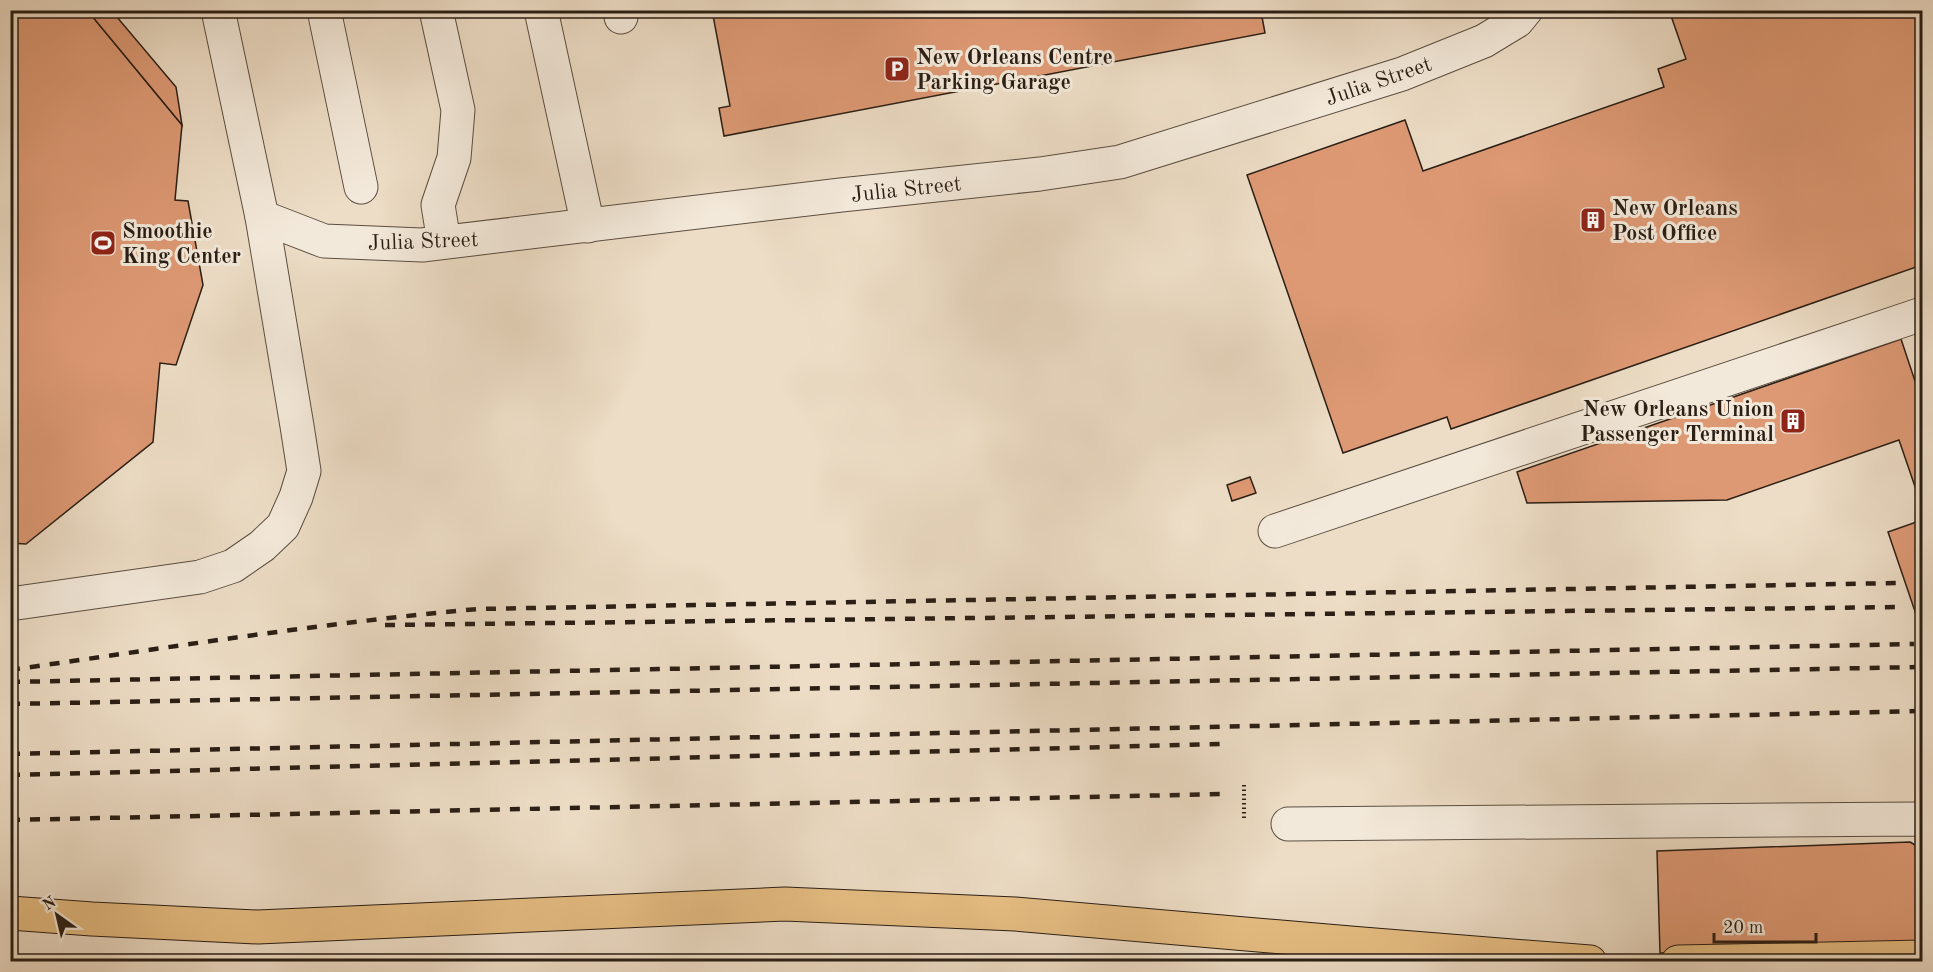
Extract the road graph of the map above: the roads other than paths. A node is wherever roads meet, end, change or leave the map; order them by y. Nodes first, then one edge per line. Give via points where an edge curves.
1 (218, 10) edge
2 (324, 10) edge
3 (436, 10) edge
4 (541, 10) edge
5 (1526, 10) edge
6 (361, 187) dead end
7 (262, 217) junction
8 (588, 226) junction
9 (444, 242) junction
10 (1923, 314) edge
11 (1275, 531) dead end
12 (10, 604) edge
13 (1923, 821) edge
14 (1288, 824) dead end
15 (10, 914) edge
16 (1923, 957) edge
17 (1590, 962) edge
18 (1678, 962) edge

1 - 7 street
2 - 6 street
3 - 9 street via 458,110 454,158 438,205
4 - 8 street
5 - 8 street, Julia Street via 1517,21 1484,42 1402,74 1120,162
7 - 9 street, Julia Street via 324,241 422,245
7 - 12 street via 304,471 283,526 233,566 200,577
8 - 9 street, Julia Street
10 - 11 street
13 - 14 street
15 - 17 highway via 258,927 785,904 1015,914
16 - 18 highway

